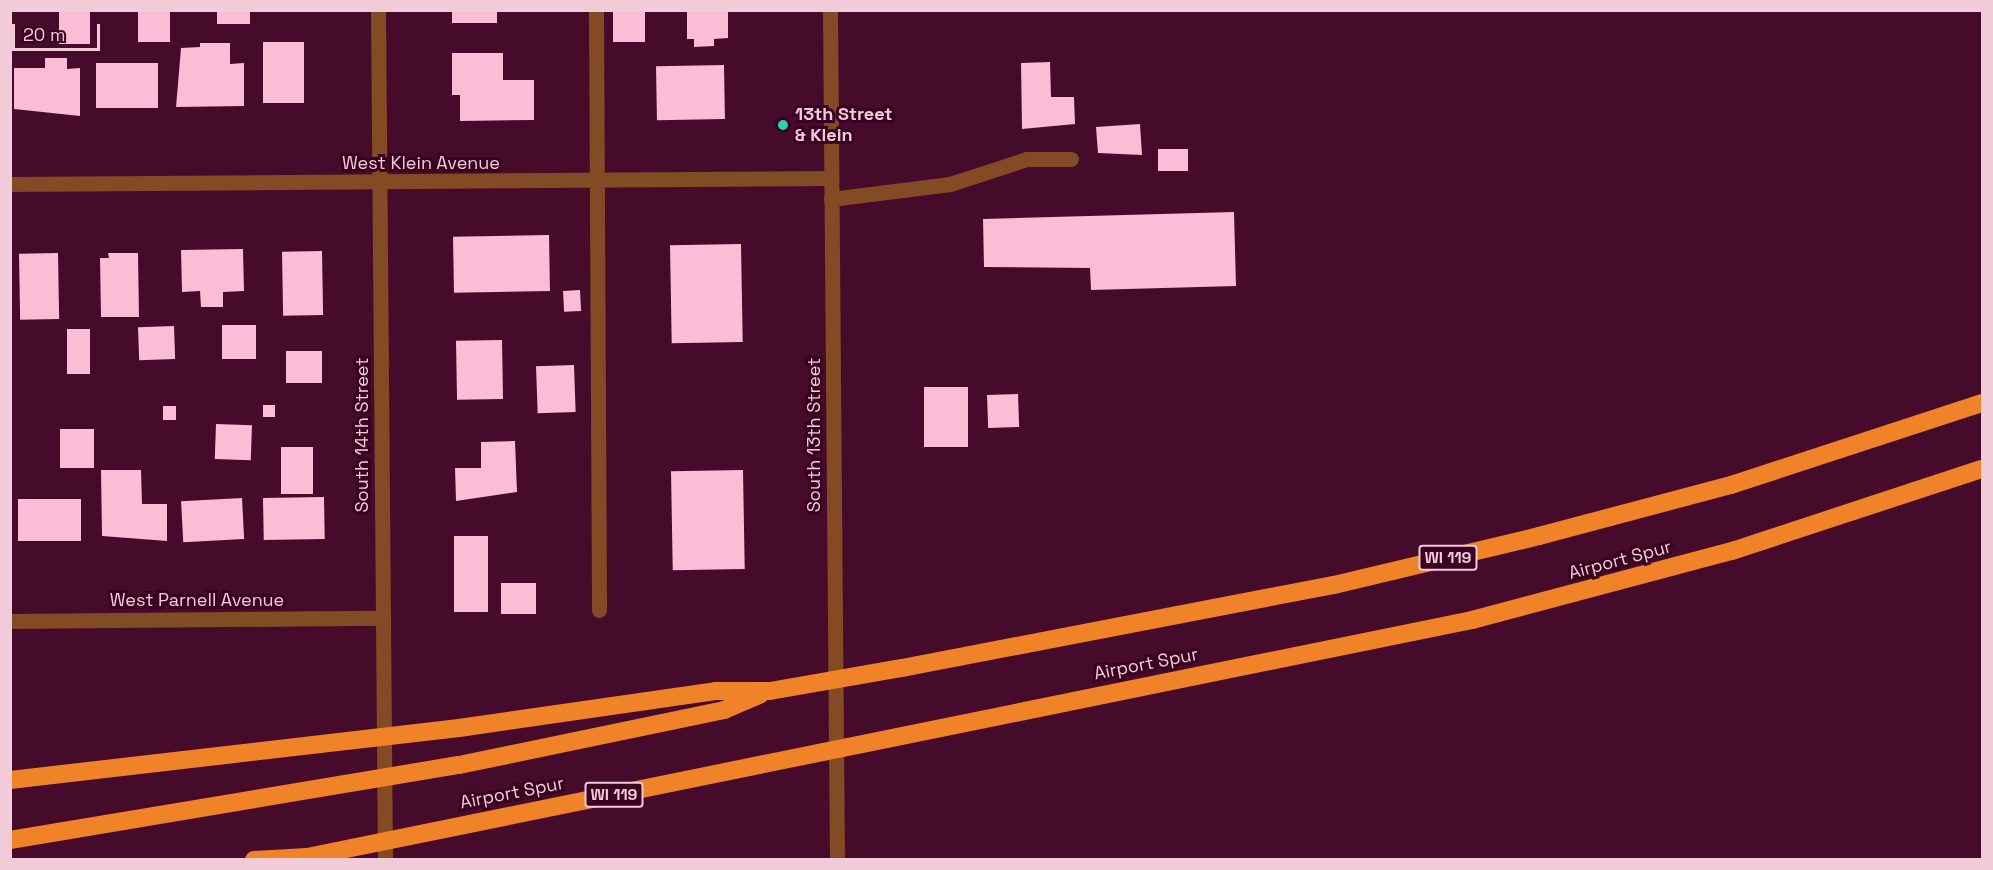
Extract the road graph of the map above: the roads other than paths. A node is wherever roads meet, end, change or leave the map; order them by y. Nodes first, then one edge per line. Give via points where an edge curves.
1 (378, 10) edge
2 (596, 10) edge
3 (830, 10) edge
4 (1071, 159) dead end
5 (831, 178) junction
6 (380, 182) junction
7 (595, 183) junction
8 (10, 184) edge
9 (831, 199) junction
10 (1983, 402) edge
11 (1983, 469) edge
12 (599, 610) dead end
13 (383, 618) junction
14 (10, 621) edge
15 (770, 691) junction
16 (10, 780) edge
17 (10, 840) edge
18 (305, 858) edge
19 (254, 860) edge
20 (385, 860) edge
21 (837, 860) edge

1 - 6 street, South 14th Street
2 - 7 street
3 - 5 street, South 13th Street
4 - 9 street via 1027,159 950,184
5 - 7 street, West Klein Avenue
5 - 9 street, South 13th Street
6 - 7 street, West Klein Avenue
6 - 8 street, West Klein Avenue
6 - 13 street, South 14th Street
7 - 12 street
9 - 21 street, South 13th Street
10 - 15 highway, WI 119 via 1731,485 1334,585
11 - 18 highway, Airport Spur / WI 119 via 1743,548 1472,620
13 - 14 street, West Parnell Avenue
13 - 20 street, South 14th Street
15 - 16 highway via 715,691 459,728
15 - 17 highway via 724,710 459,765
18 - 19 highway, Airport Spur

